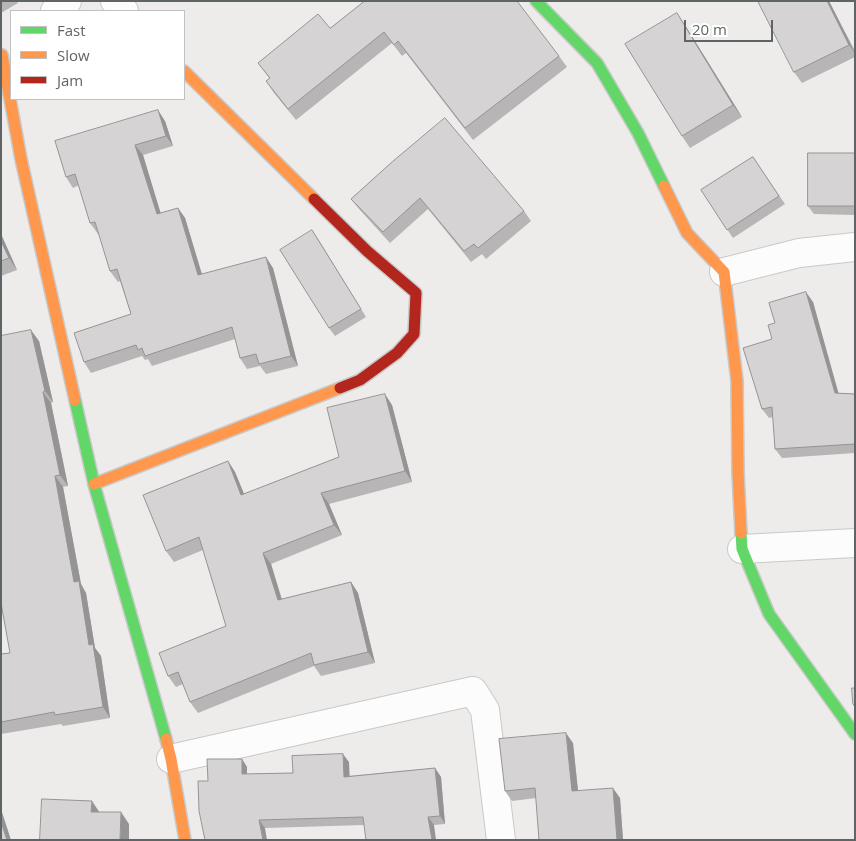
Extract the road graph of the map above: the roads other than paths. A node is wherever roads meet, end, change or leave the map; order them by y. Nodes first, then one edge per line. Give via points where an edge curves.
1 (67, 1) edge
2 (114, 1) edge
3 (536, 1) edge
4 (56, 10) edge
5 (123, 10) edge
6 (2, 55) edge
7 (185, 72) edge
8 (10, 99) edge
9 (10, 100) edge
10 (855, 247) edge
11 (724, 272) junction
12 (94, 484) junction
13 (855, 542) edge
14 (742, 549) junction
15 (855, 734) edge
16 (171, 760) junction
17 (185, 840) edge
18 (502, 840) edge

1 - 4 street
2 - 5 street
3 - 11 street via 597,63 638,133 687,233
6 - 8 street
7 - 12 street via 368,252 416,293 414,334 397,353 360,380
9 - 12 street
10 - 11 street via 799,253
11 - 14 street via 737,381
12 - 16 street
13 - 14 street
14 - 15 street via 769,614
16 - 17 street
16 - 18 street via 473,691 485,710

